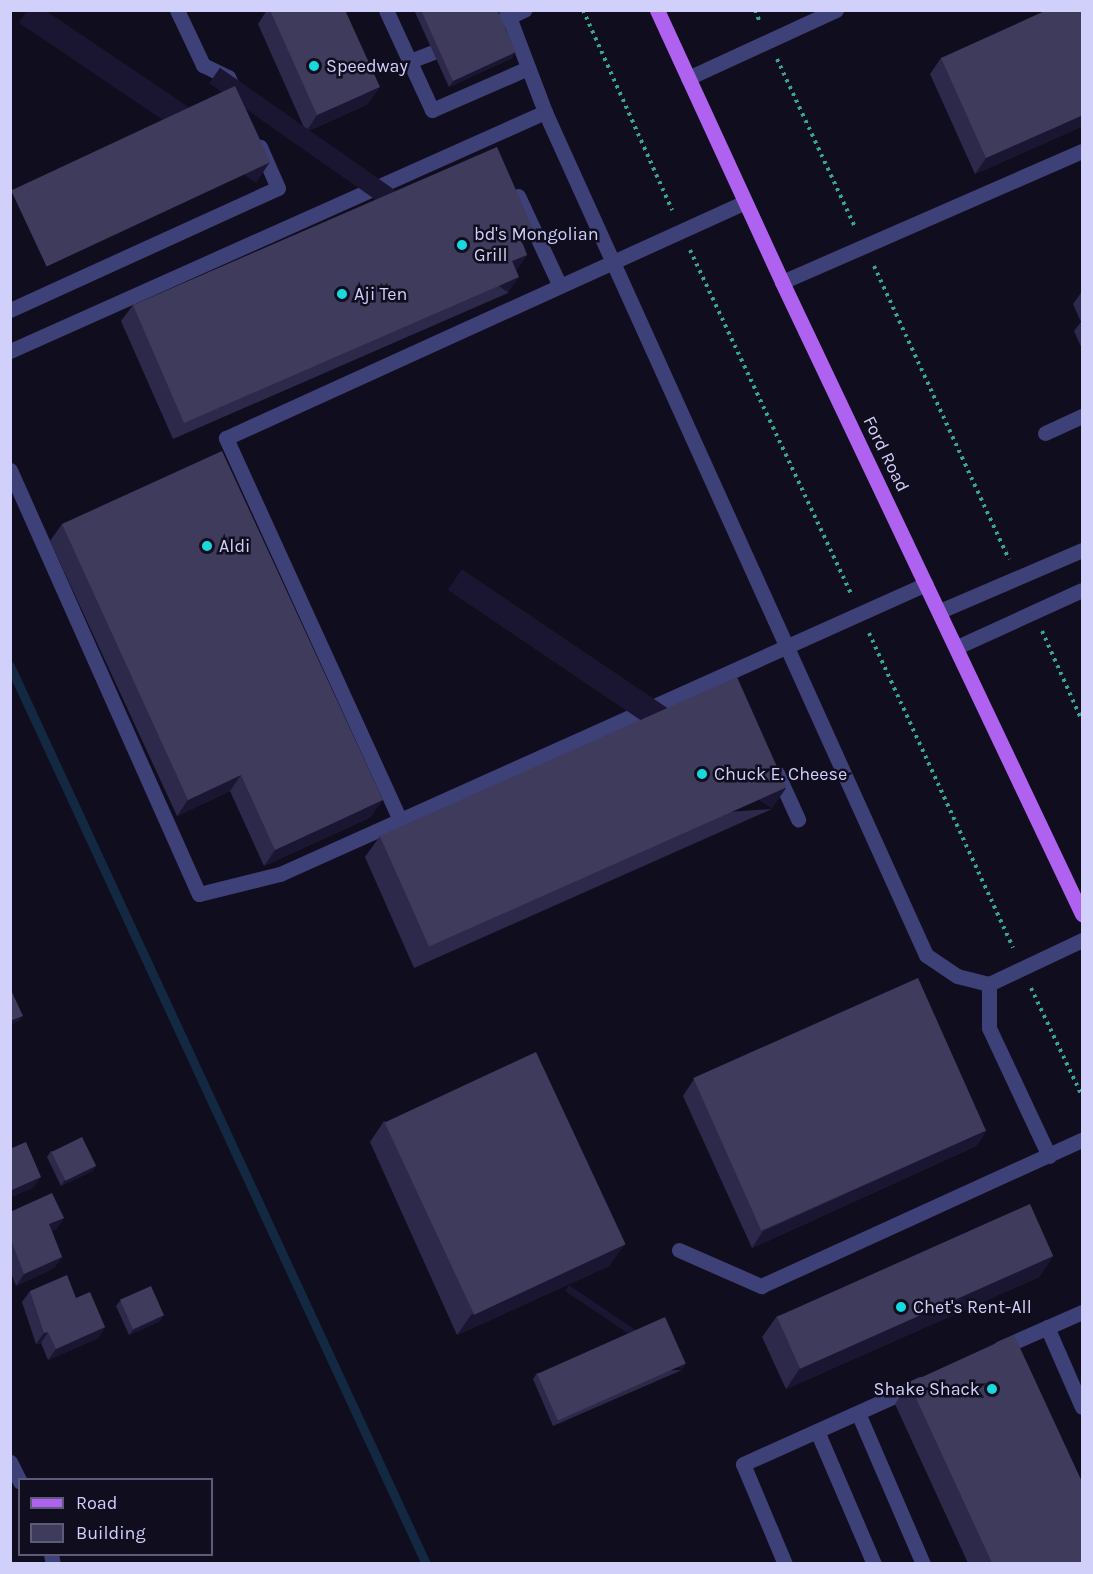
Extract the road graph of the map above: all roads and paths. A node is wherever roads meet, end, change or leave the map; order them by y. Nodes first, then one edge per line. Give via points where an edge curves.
1 (177, 10) edge
2 (524, 10) edge
3 (584, 10) edge
4 (657, 10) edge
5 (754, 10) edge
6 (836, 10) edge
7 (391, 12) edge
8 (504, 17) edge
9 (769, 41) junction
10 (433, 52) dead end
11 (410, 61) junction
12 (528, 68) junction
13 (688, 78) junction
14 (545, 112) junction
15 (1083, 151) edge
16 (511, 179) edge
17 (745, 202) junction
18 (681, 231) junction
19 (864, 245) junction
20 (612, 262) junction
21 (782, 282) junction
22 (560, 286) junction
23 (10, 310) edge
24 (10, 351) edge
25 (1083, 416) edge
26 (1045, 433) dead end
27 (10, 470) edge
28 (1083, 550) edge
29 (1012, 566) dead end
30 (926, 584) junction
31 (1083, 590) edge
32 (940, 611) junction
33 (1033, 612) junction
34 (861, 614) junction
35 (788, 645) junction
36 (957, 647) junction
37 (1083, 720) edge
38 (769, 756) edge
39 (798, 819) dead end
40 (400, 820) junction
41 (1083, 914) edge
42 (1083, 940) edge
43 (1022, 969) junction
44 (989, 984) junction
45 (1083, 1096) edge
46 (1083, 1140) edge
47 (1049, 1156) junction
48 (679, 1250) dead end
49 (1083, 1312) edge
50 (1047, 1327) junction
51 (984, 1356) edge
52 (931, 1379) edge
53 (1083, 1407) edge
54 (858, 1413) junction
55 (817, 1431) junction
56 (10, 1462) edge
57 (18, 1478) edge
58 (784, 1563) edge
59 (874, 1563) edge
60 (923, 1563) edge

1 - 23 street via 203,65 228,76 278,188
2 - 8 street
3 - 18 path
4 - 13 main road, Ford Road
5 - 9 path
6 - 9 street
7 - 11 street
8 - 12 street
9 - 13 street
9 - 19 path
10 - 11 street
11 - 12 street via 432,110
12 - 14 street
13 - 17 main road, Ford Road
14 - 20 street
14 - 24 street via 493,141
15 - 19 street
16 - 22 street
17 - 18 street
17 - 21 main road, Ford Road
18 - 20 street
18 - 34 path
19 - 21 street
19 - 29 path
20 - 22 street
20 - 35 street
21 - 30 main road, Ford Road
22 - 40 street via 225,438
25 - 26 street
27 - 40 street via 198,894 280,874
28 - 32 street
30 - 32 main road, Ford Road
30 - 34 street
31 - 33 street
32 - 36 main road, Ford Road
33 - 36 street
33 - 37 path
34 - 35 street
34 - 43 path
35 - 40 street via 733,678
35 - 44 street via 926,955 957,976
36 - 41 main road, Ford Road
38 - 39 street
42 - 43 street
43 - 44 street
43 - 45 path
44 - 47 street via 989,1028
46 - 47 street
47 - 48 street via 761,1286
49 - 50 street
50 - 51 street
50 - 53 street
52 - 54 street
54 - 55 street
54 - 60 street
55 - 58 street via 744,1464
55 - 59 street
56 - 57 street

